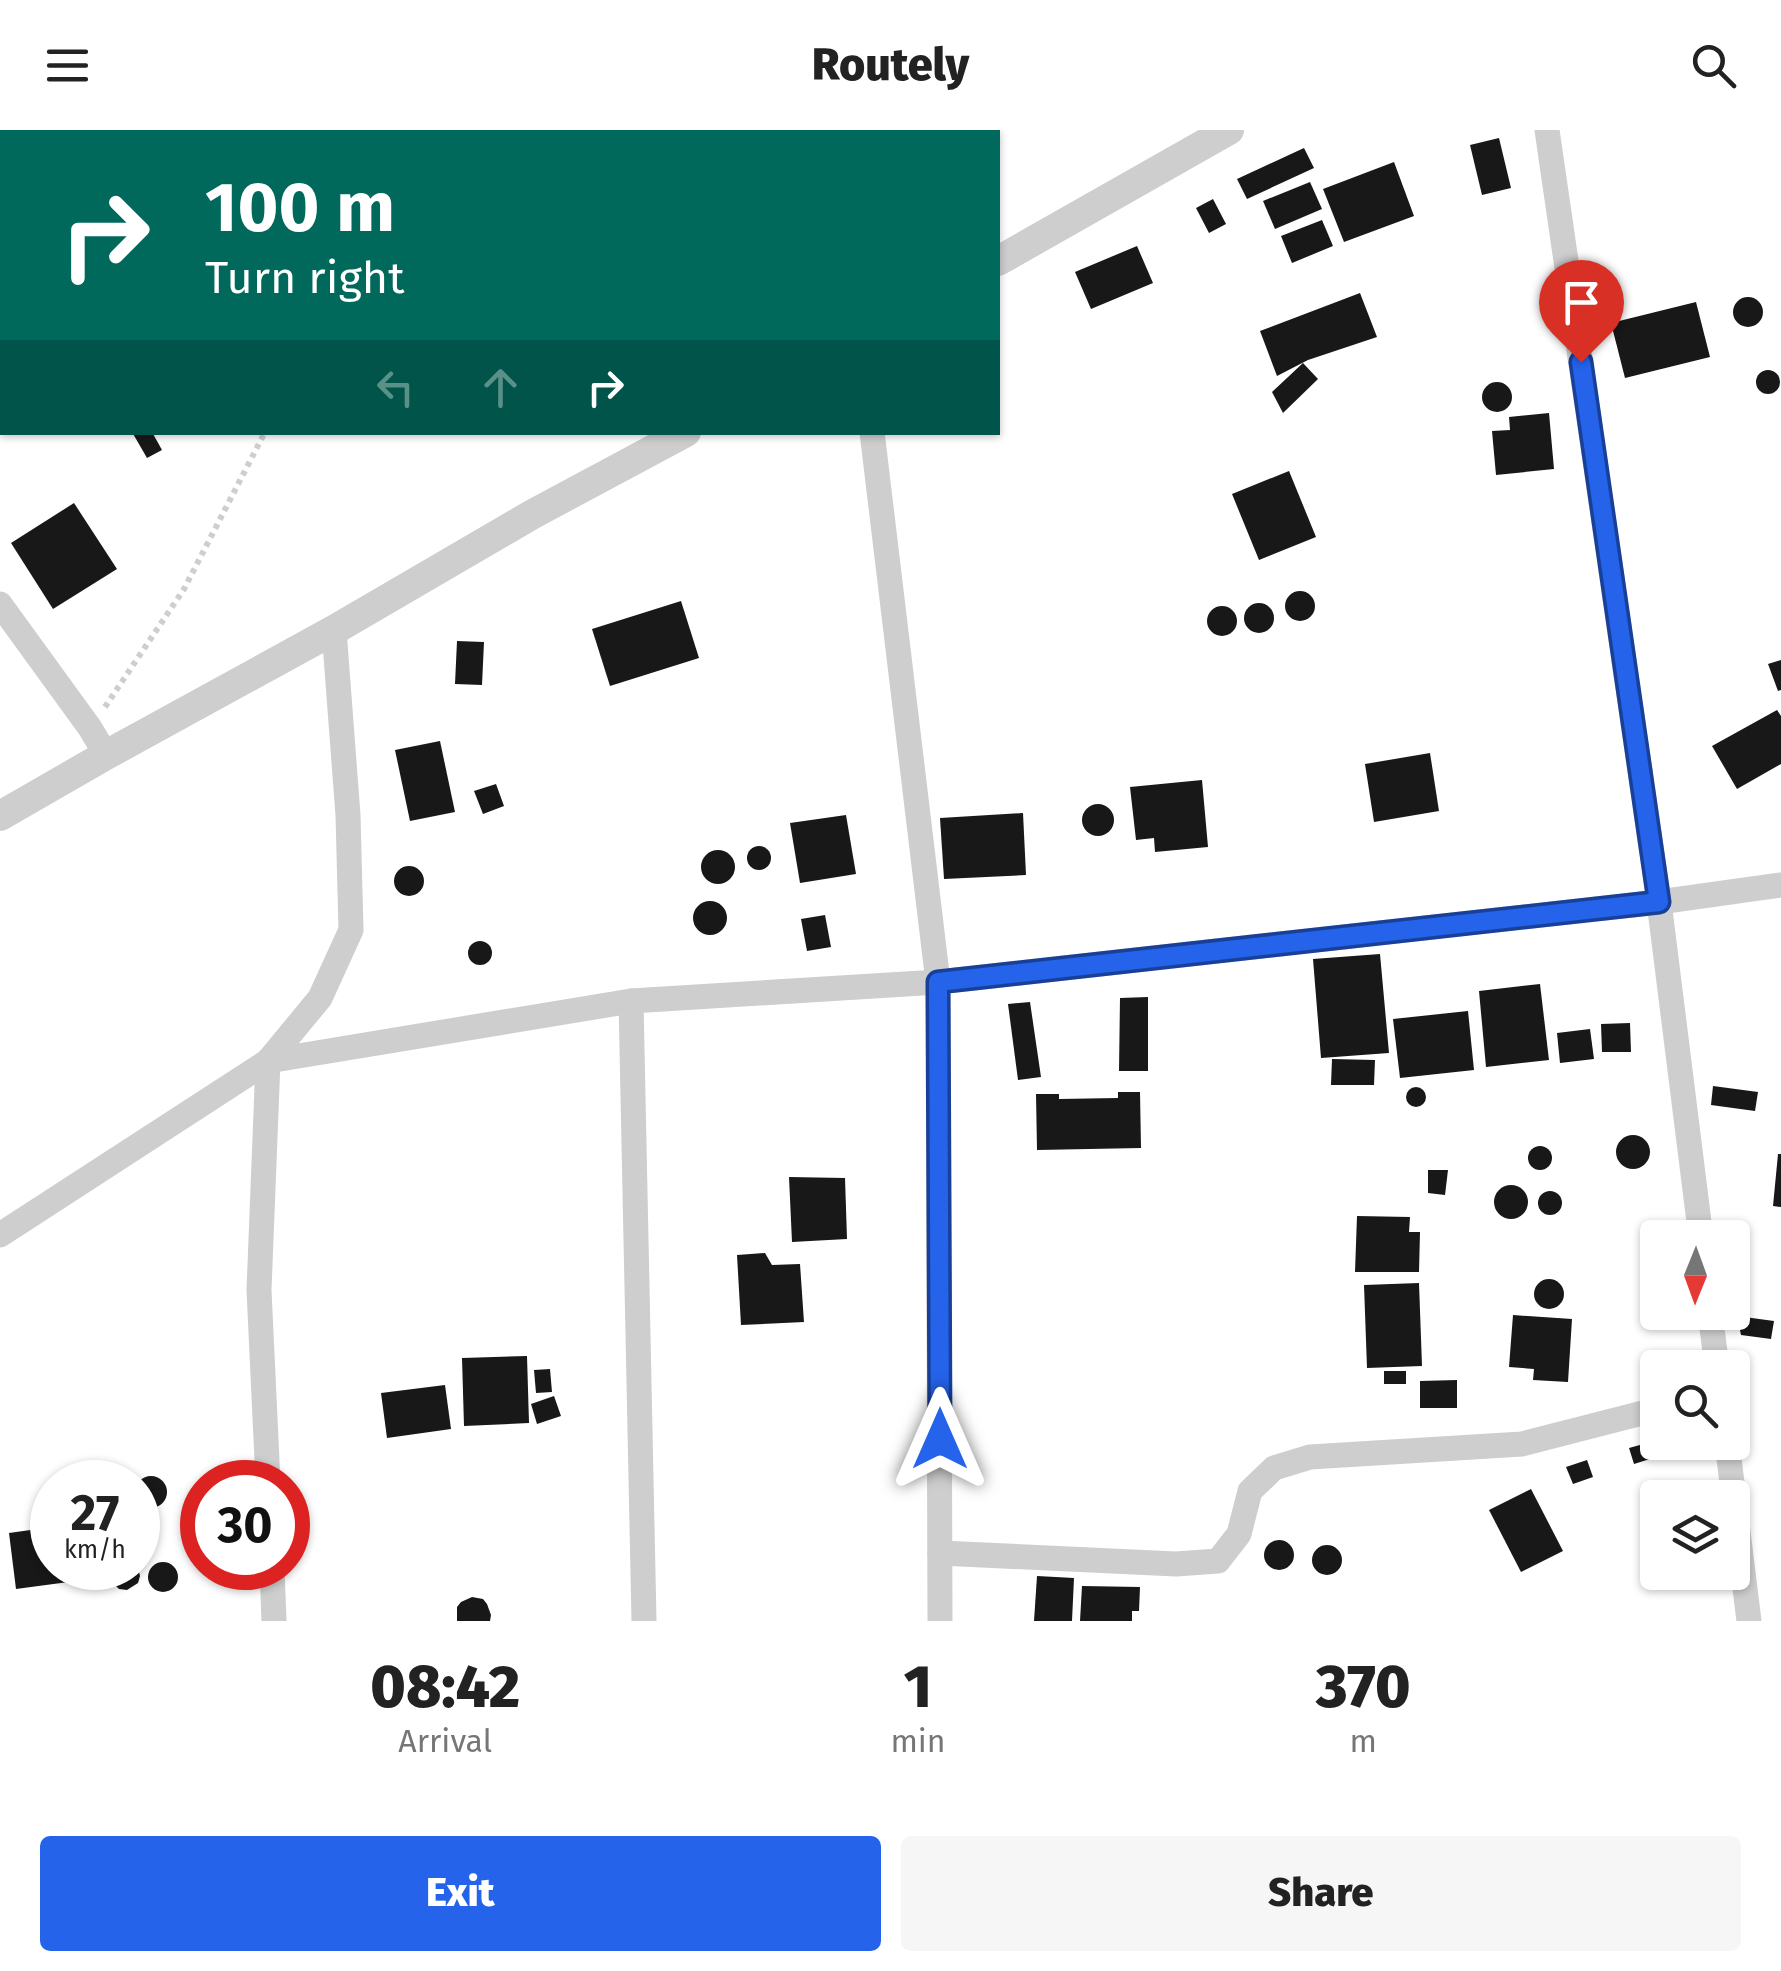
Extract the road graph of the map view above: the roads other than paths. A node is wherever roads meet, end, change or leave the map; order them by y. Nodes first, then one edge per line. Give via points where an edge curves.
1 (1230, 130) edge
2 (1547, 130) edge
3 (1000, 260) edge
4 (680, 435) edge
5 (872, 435) edge
6 (0, 604) edge
7 (334, 630) junction
8 (106, 755) junction
9 (0, 816) edge
10 (1781, 884) edge
11 (1659, 902) junction
12 (938, 982) junction
13 (631, 1001) junction
14 (268, 1061) junction
15 (1699, 1220) edge
16 (0, 1234) edge
17 (1640, 1414) edge
18 (267, 1460) edge
19 (1728, 1460) edge
20 (940, 1554) junction
21 (273, 1590) edge
22 (274, 1621) edge
23 (644, 1621) edge
24 (940, 1621) edge
25 (1749, 1621) edge

1 - 3 street
2 - 11 street
4 - 7 street
5 - 12 street
6 - 8 street
7 - 8 street
7 - 14 street via 351,930 320,998
8 - 9 street
10 - 11 street
11 - 12 street
11 - 15 street
12 - 13 street
12 - 20 street
13 - 14 street
13 - 23 street
14 - 16 street
14 - 18 street via 260,1290
17 - 20 street via 1522,1444 1310,1456 1274,1468 1250,1491 1240,1534 1218,1561
19 - 25 street
20 - 24 street
21 - 22 street

